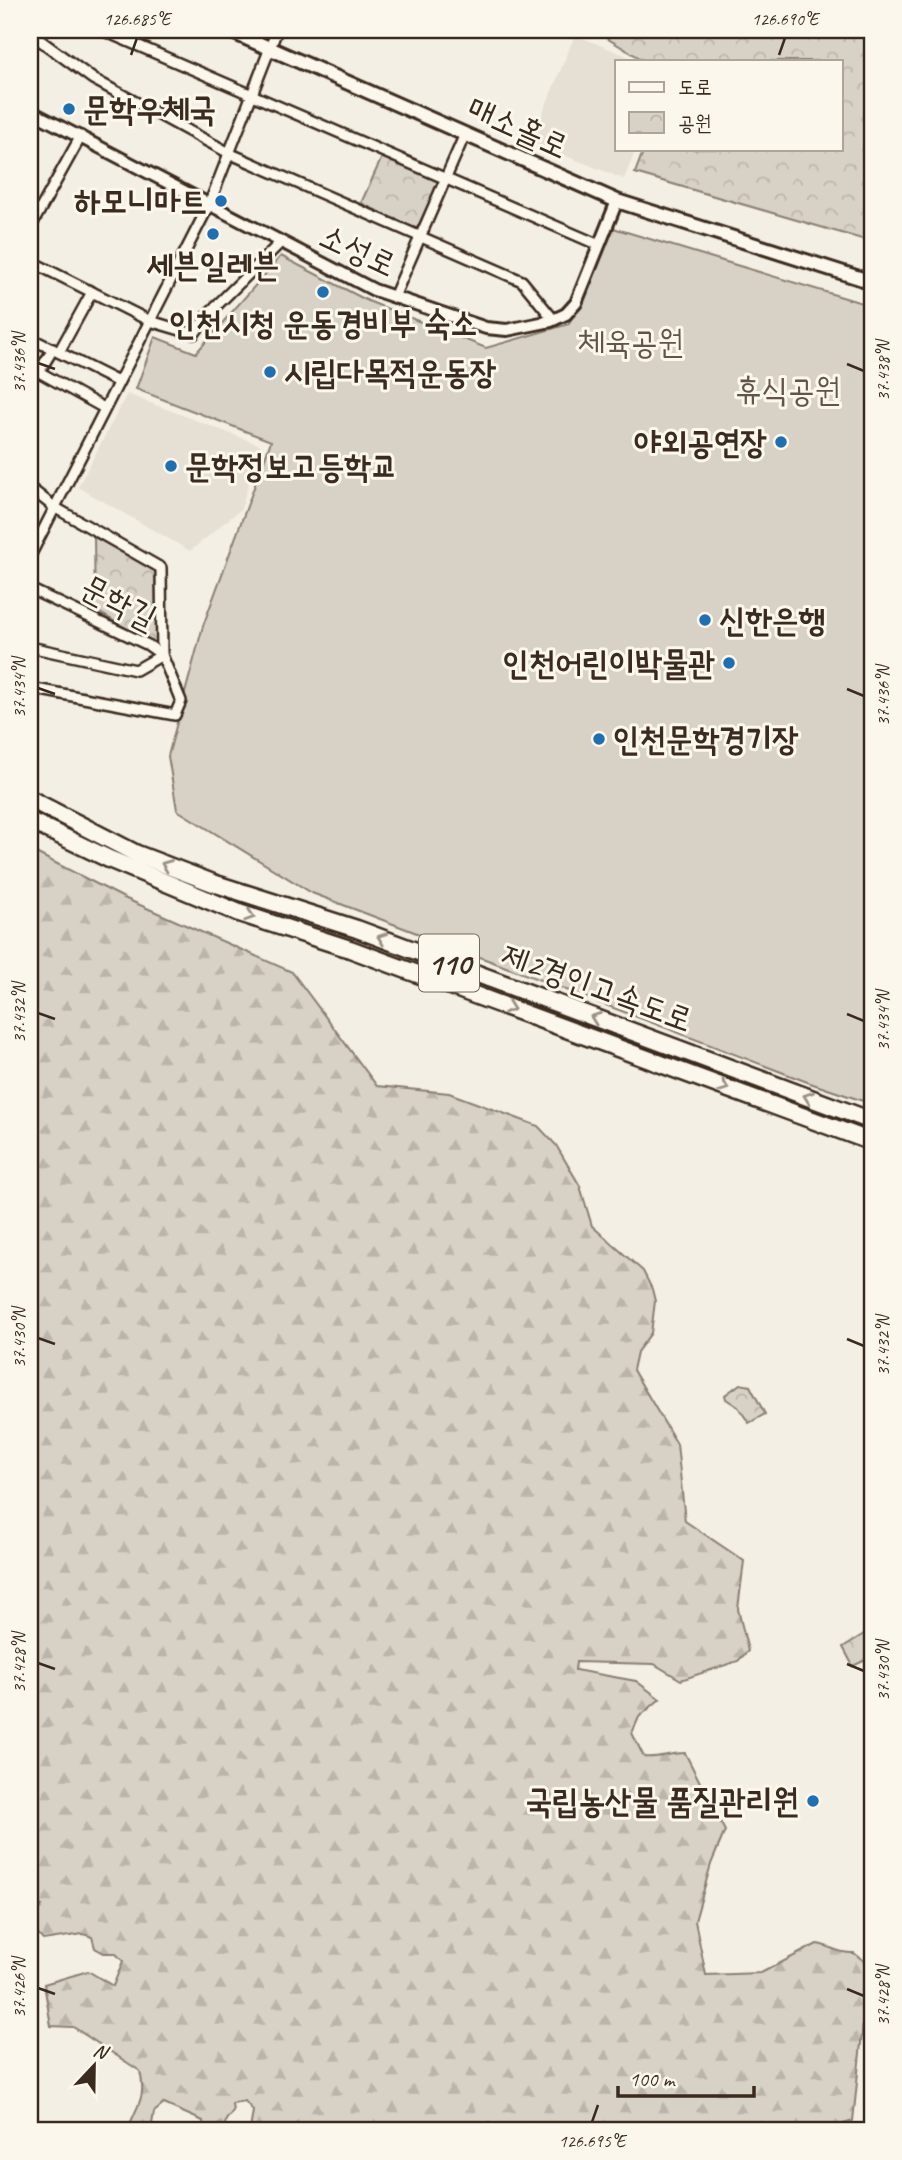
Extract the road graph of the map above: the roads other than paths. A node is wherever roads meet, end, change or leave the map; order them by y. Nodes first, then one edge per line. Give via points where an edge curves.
1 (102, 30) edge
2 (228, 30) edge
3 (277, 30) edge
4 (33, 35) edge
5 (270, 48) junction
6 (253, 95) junction
7 (30, 111) edge
8 (465, 134) junction
9 (81, 136) junction
10 (231, 154) junction
11 (446, 179) junction
12 (617, 201) junction
13 (209, 205) junction
14 (30, 228) edge
15 (421, 237) junction
16 (281, 242) junction
17 (599, 245) junction
18 (30, 261) edge
19 (872, 282) edge
20 (92, 292) junction
21 (394, 297) junction
22 (554, 320) junction
23 (150, 321) junction
24 (30, 338) edge
25 (56, 351) junction
26 (34, 374) edge
27 (118, 382) junction
28 (104, 408) junction
29 (30, 488) edge
30 (54, 507) junction
31 (33, 539) edge
32 (30, 556) edge
33 (30, 589) edge
34 (30, 647) edge
35 (162, 655) junction
36 (30, 688) edge
37 (30, 799) edge
38 (30, 821) edge
39 (872, 1121) edge
40 (872, 1142) edge

1 - 6 street
2 - 5 main road, 매소홀로
3 - 5 street
4 - 10 street via 93,79
5 - 6 street
5 - 8 main road, 매소홀로
6 - 10 street
6 - 11 street
7 - 9 street, 소성로
8 - 11 street
8 - 12 main road, 매소홀로
9 - 13 street, 소성로
9 - 14 street
10 - 13 street
10 - 15 street
11 - 15 street
11 - 17 street
12 - 17 street
12 - 19 main road, 매소홀로
13 - 16 street, 소성로
13 - 23 street
15 - 21 street
15 - 22 street via 522,281
16 - 21 street, 소성로
16 - 23 street via 194,334
17 - 22 street via 576,303
18 - 20 street
20 - 23 street
20 - 25 street
21 - 22 street, 소성로 via 486,328 508,330
23 - 27 street
24 - 25 street
25 - 26 street
25 - 27 street
26 - 28 street
27 - 28 street
28 - 30 street
29 - 30 street
30 - 31 street
30 - 35 street via 161,568
31 - 32 street
33 - 35 street, 문학길
34 - 35 street via 136,670
35 - 36 street, 문학길 via 181,701 175,715
39 -> 37 highway, 제2경인고속도로 / 110 via 357,929 137,854
38 -> 40 highway, 제2경인고속도로 / 110 via 239,912

